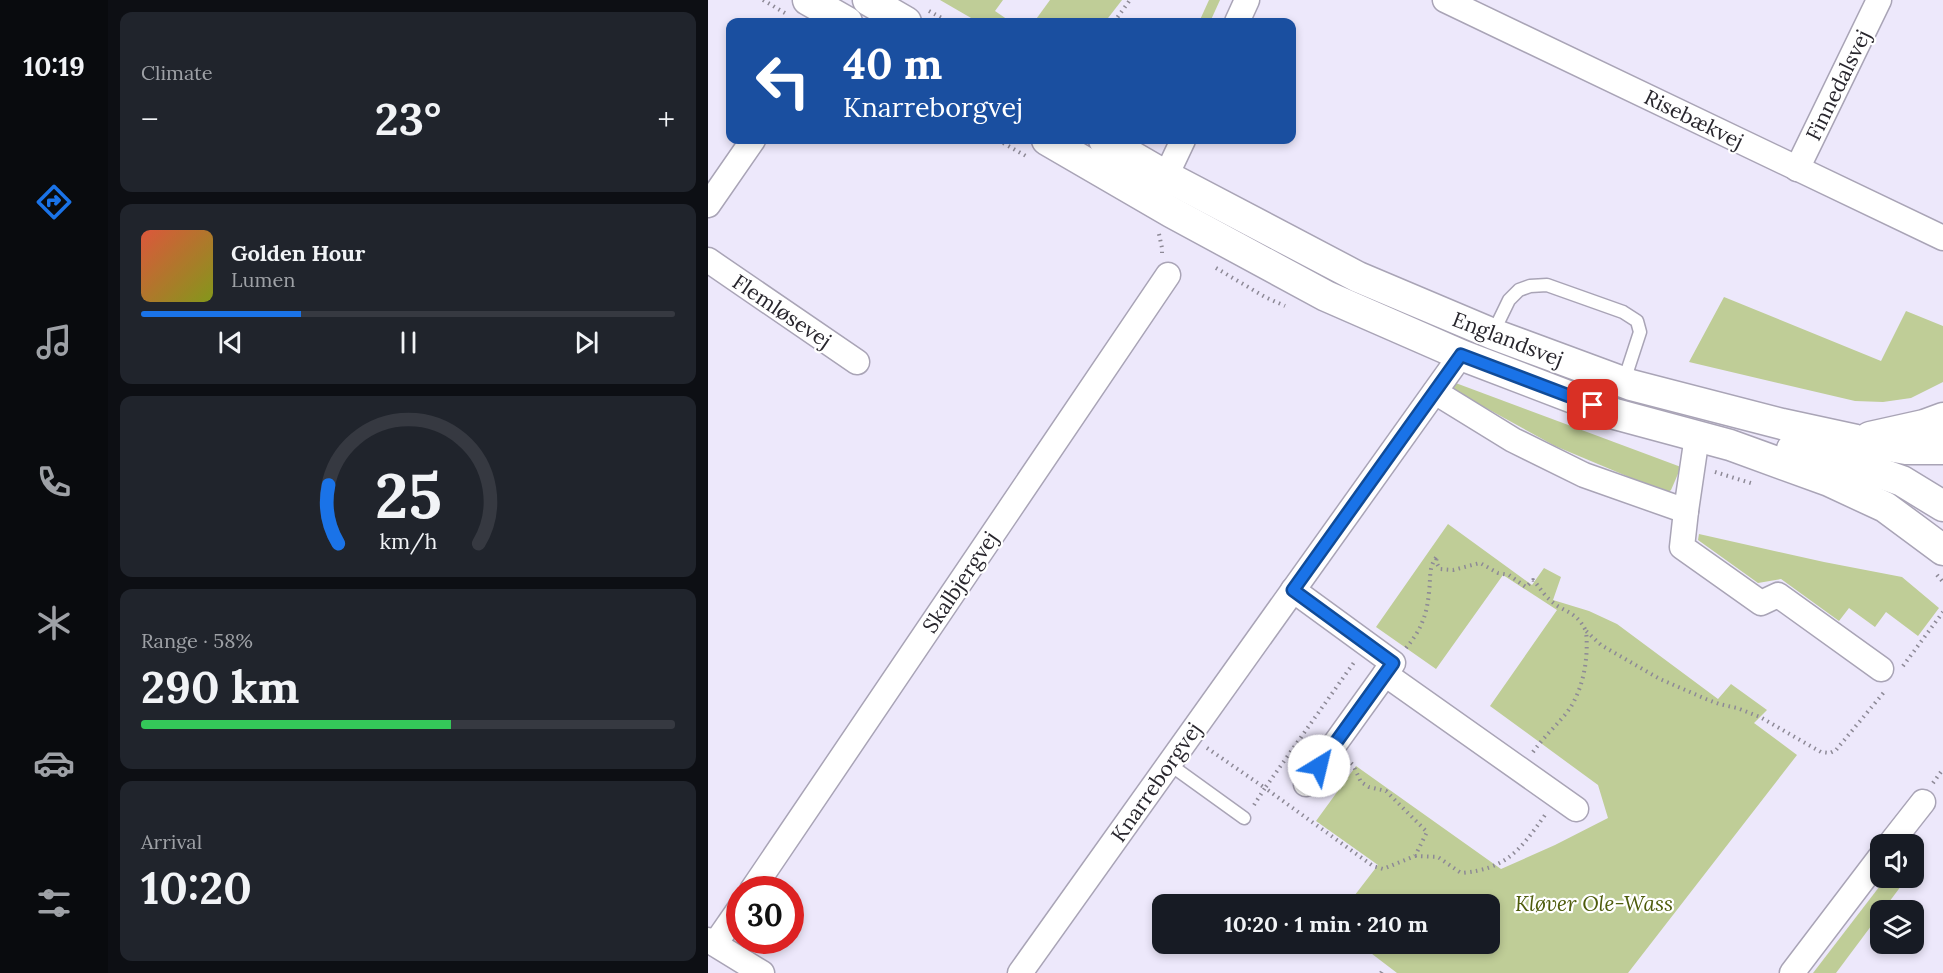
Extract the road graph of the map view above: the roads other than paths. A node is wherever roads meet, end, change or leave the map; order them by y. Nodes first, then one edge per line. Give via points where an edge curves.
1 (868, 0) edge
2 (1247, 0) edge
3 (1444, 0) edge
4 (1879, 0) edge
5 (800, 8) edge
6 (834, 18) edge
7 (899, 18) edge
8 (1239, 18) edge
9 (750, 144) edge
10 (1054, 144) edge
11 (1111, 144) edge
12 (1182, 144) edge
13 (1797, 169) junction
14 (1166, 176) junction
15 (708, 205) edge
16 (1943, 238) edge
17 (708, 260) edge
18 (1168, 275) dead end
19 (1493, 334) junction
20 (1461, 355) junction
21 (857, 362) dead end
22 (1623, 382) junction
23 (1435, 392) junction
24 (1943, 418) edge
25 (1698, 436) junction
26 (1856, 440) junction
27 (1730, 444) junction
28 (1943, 449) edge
29 (1943, 506) edge
30 (1686, 511) junction
31 (1943, 549) edge
32 (1293, 590) junction
33 (1389, 668) junction
34 (1891, 669) road end
35 (1169, 764) junction
36 (1306, 784) dead end
37 (1923, 802) dead end
38 (1567, 803) road end
39 (1244, 818) dead end
40 (1898, 834) edge
41 (1870, 870) edge
42 (761, 876) edge
43 (726, 924) edge
44 (711, 942) edge
45 (762, 973) edge
46 (1020, 973) edge
47 (1792, 973) edge

1 - 7 street
2 - 8 street
3 - 13 street, Risebækvej
4 - 13 street, Finnedalsvej
5 - 6 street
9 - 15 street
10 - 20 street, Englandsvej via 1326,296
11 - 14 street, Englandsvej
12 - 14 street
13 - 16 street, Risebækvej
14 - 19 street, Englandsvej via 1358,278
17 - 21 street, Flemløsevej
18 - 42 street, Skalbjergvej
19 - 22 street, Englandsvej
19 - 22 lane via 1509,300 1530,285 1548,285 1623,312 1637,321 1640,332
20 - 23 street, Knarreborgvej
20 - 25 street, Englandsvej via 1615,414
22 - 26 street, Englandsvej
23 - 30 street via 1513,440 1584,475
23 - 32 street, Knarreborgvej
24 - 26 street
25 - 27 street, Englandsvej
25 - 30 street
26 - 28 street, Englandsvej via 1906,449
27 - 29 street, Englandsvej via 1761,442 1863,466 1902,481
27 - 31 street, Englandsvej via 1829,481 1885,507
30 - 34 street via 1682,547 1761,603 1778,595
32 - 33 street via 1367,644
32 - 35 street, Knarreborgvej
33 - 36 street
33 - 38 street
35 - 39 lane
35 - 46 street, Knarreborgvej
37 - 40 street
41 - 47 street
43 - 44 street
44 - 45 street

